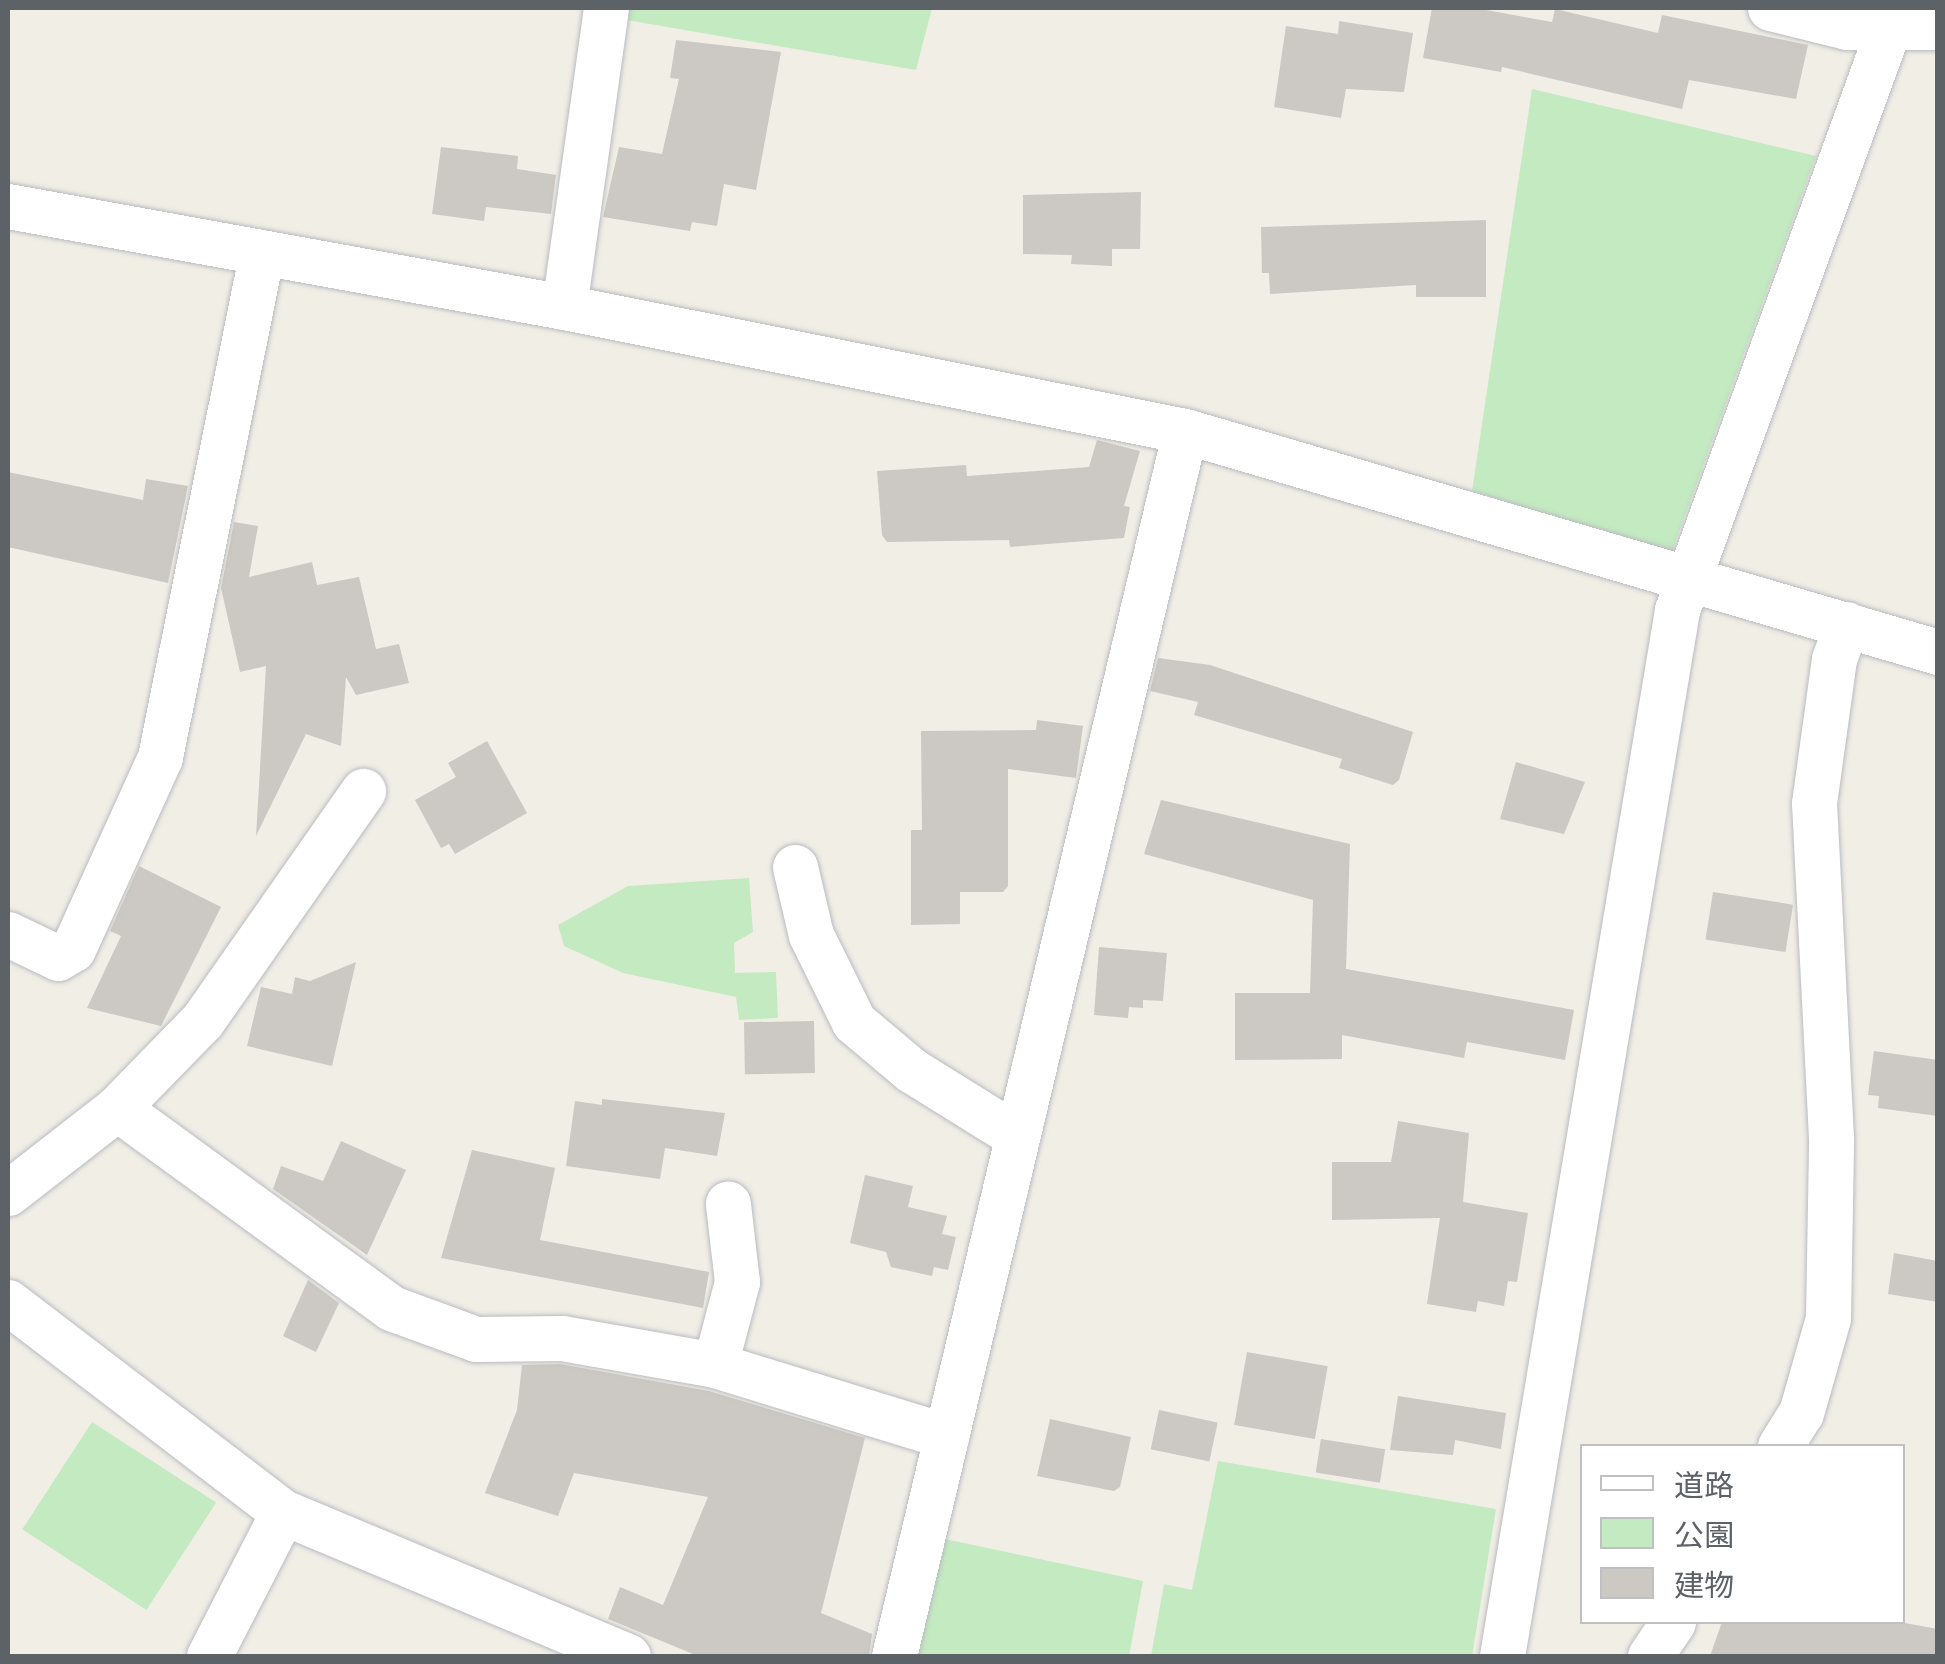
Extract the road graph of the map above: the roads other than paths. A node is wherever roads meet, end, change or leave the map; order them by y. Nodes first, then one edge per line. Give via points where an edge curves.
1 (606, 8) edge
2 (1770, 8) edge
3 (1892, 18) edge
4 (1938, 28) edge
5 (8, 206) edge
6 (260, 256) junction
7 (564, 307) junction
8 (1185, 432) junction
9 (1686, 580) junction
10 (1847, 624) junction
11 (1938, 652) edge
12 (364, 791) dead end
13 (794, 867) dead end
14 (8, 934) edge
15 (117, 1108) junction
16 (1018, 1136) junction
17 (8, 1193) edge
18 (728, 1204) dead end
19 (8, 1302) edge
20 (715, 1365) junction
21 (946, 1436) junction
22 (1781, 1444) edge
23 (282, 1512) junction
24 (1672, 1624) edge
25 (209, 1656) edge
26 (628, 1656) edge
27 (894, 1656) edge
28 (1502, 1656) edge
29 (1650, 1656) edge

1 - 7 street
2 - 3 street via 1847,27
3 - 4 street
3 - 9 street
5 - 6 street
6 - 7 street
6 - 14 street via 160,757 73,949 58,958
7 - 8 street
8 - 9 street
8 - 16 street
9 - 10 street
9 - 28 street
10 - 11 street
10 - 22 street via 1834,659 1814,802 1832,1138 1828,1318 1801,1413
12 - 15 street via 202,1022
13 - 16 street via 811,935 854,1022 911,1070
15 - 17 street
15 - 20 street via 392,1308 476,1339 562,1338
16 - 21 street
18 - 20 street via 737,1282
19 - 23 street
20 - 21 street
21 - 27 street
23 - 25 street
23 - 26 street
24 - 29 street

